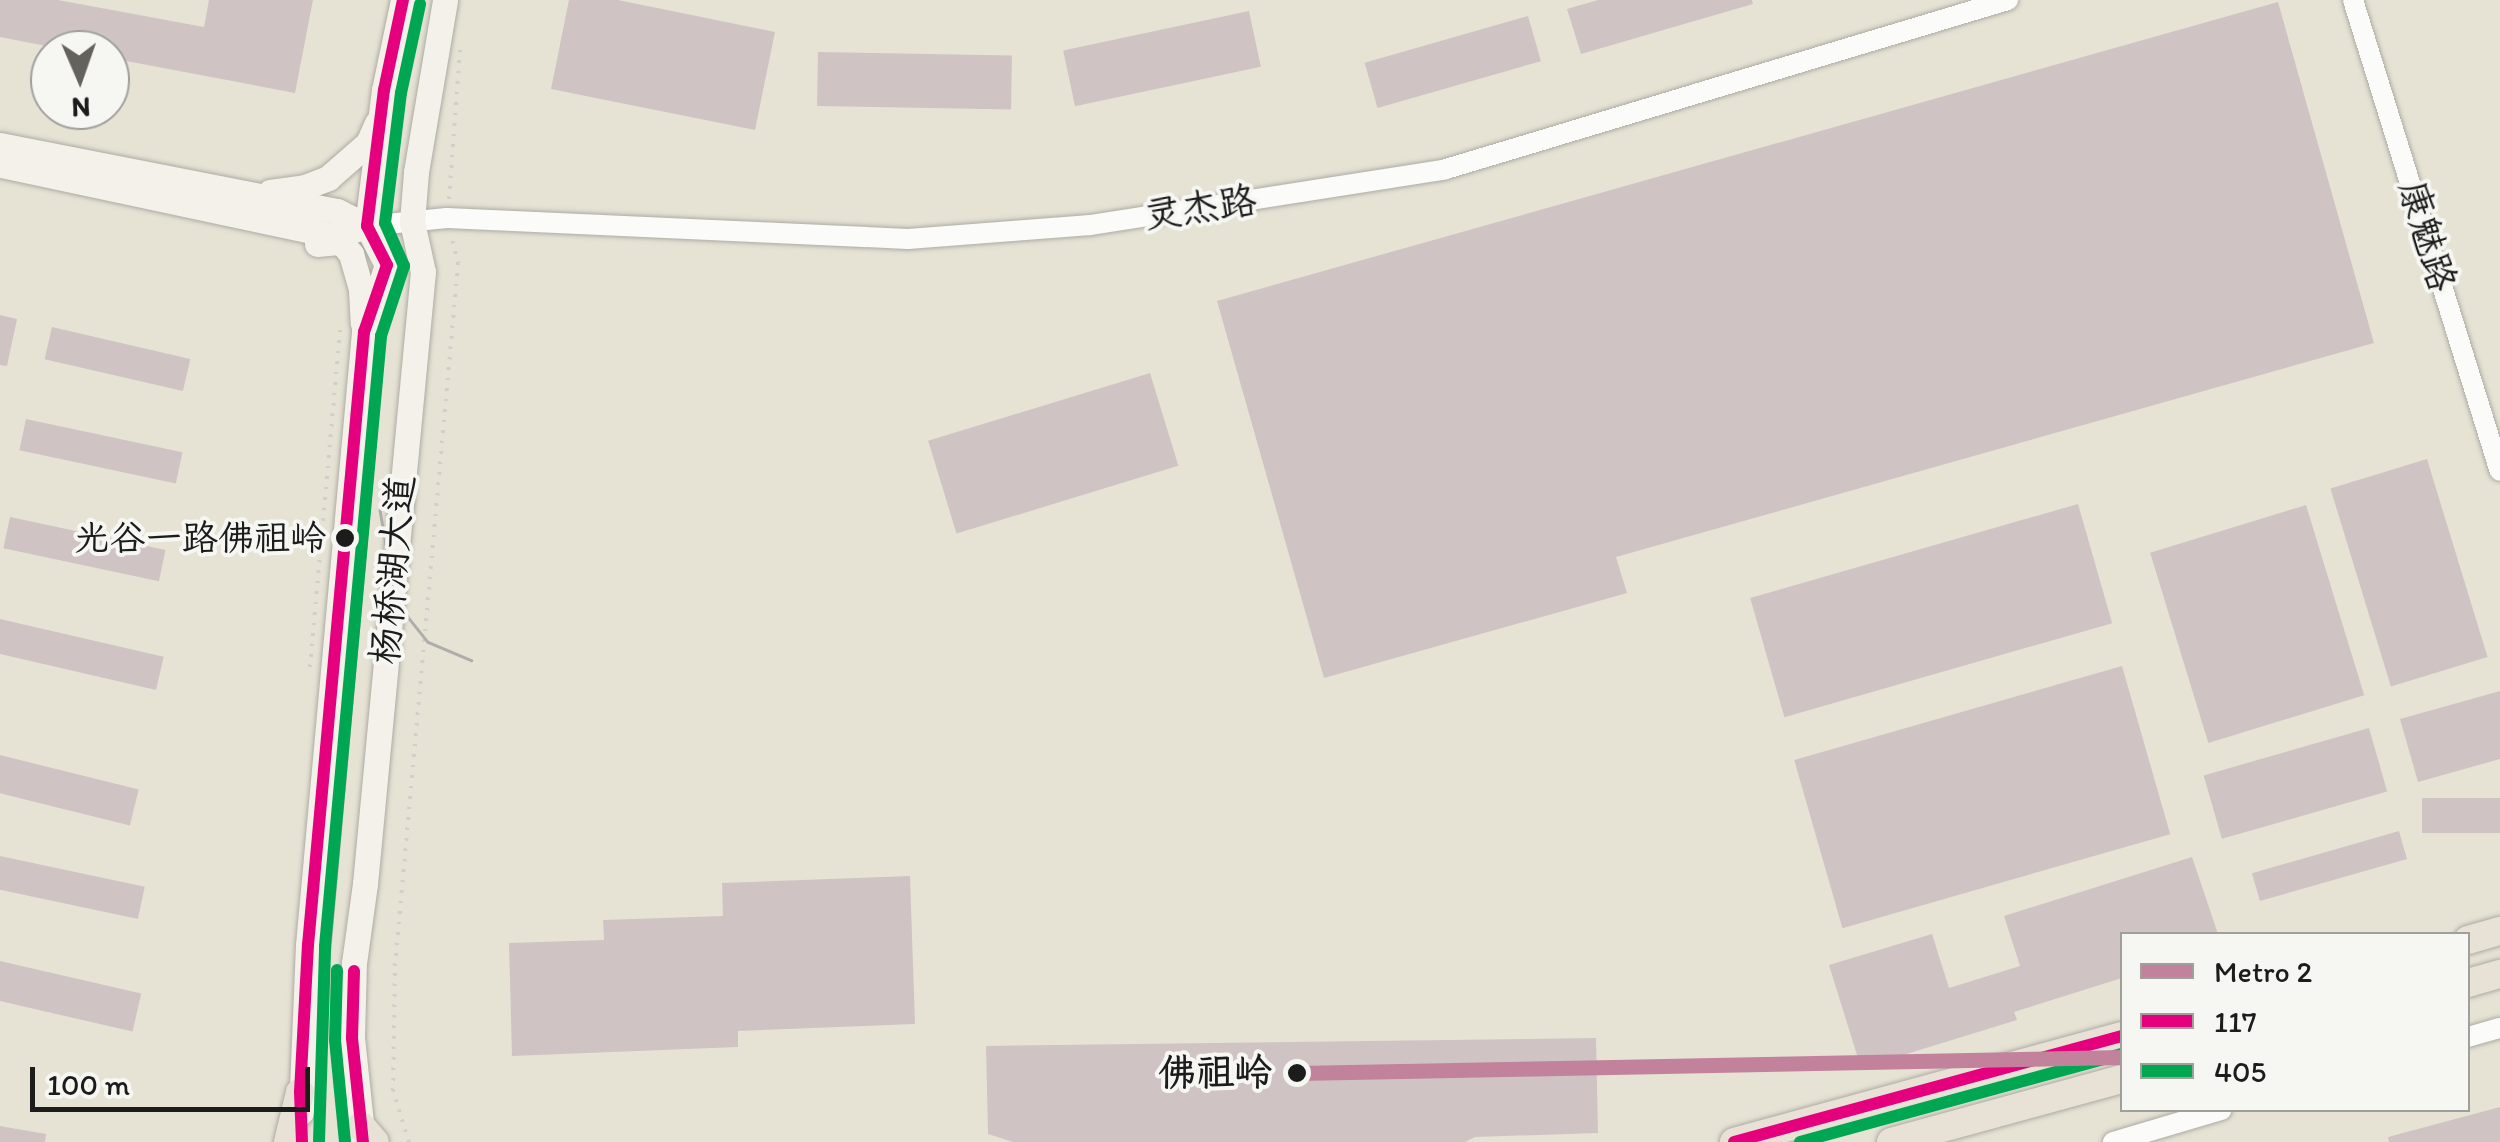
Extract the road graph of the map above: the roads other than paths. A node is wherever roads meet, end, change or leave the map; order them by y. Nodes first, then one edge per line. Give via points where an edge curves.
1 (403, 0) edge
2 (445, 0) edge
3 (2008, 0) edge
4 (2353, 0) edge
5 (382, 110) junction
6 (0, 145) edge
7 (0, 164) edge
8 (243, 204) junction
9 (412, 222) junction
10 (367, 226) junction
11 (364, 332) junction
12 (414, 375) junction
13 (2500, 471) edge
14 (2500, 930) edge
15 (2470, 939) edge
16 (2500, 974) edge
17 (2470, 982) edge
18 (2470, 991) edge
19 (2500, 991) edge
20 (2500, 1028) edge
21 (2470, 1036) edge
22 (2120, 1037) edge
23 (2120, 1080) edge
24 (300, 1092) junction
25 (2214, 1112) edge
26 (366, 1137) edge
27 (288, 1142) edge
28 (302, 1142) edge
29 (1734, 1142) edge
30 (1890, 1142) edge
31 (2112, 1142) edge

1 - 5 main road, 杨桥湖大道
2 - 9 main road, 杨桥湖大道
3 - 9 street, 灵杰路 via 1446,169 1090,225 908,239 447,218
4 - 13 street, 康魅路
5 - 8 main road via 368,144 328,178
5 - 10 main road, 杨桥湖大道
6 - 8 main road
7 - 8 main road
8 - 10 main road via 337,212
8 - 11 main road via 310,244 341,242 361,290
9 - 10 street, 灵杰路
9 - 12 main road, 杨桥湖大道 via 422,272
10 - 11 main road, 杨桥湖大道 via 387,265
11 - 12 main road via 382,316 401,320
11 - 24 main road, 杨桥湖大道
12 - 26 main road, 杨桥湖大道 via 354,964 352,1038
14 - 15 main road
16 - 17 main road
18 - 19 main road
20 - 21 street
22 - 29 main road
23 - 30 main road
24 - 27 main road
24 - 28 main road, 杨桥湖大道
25 - 31 street

